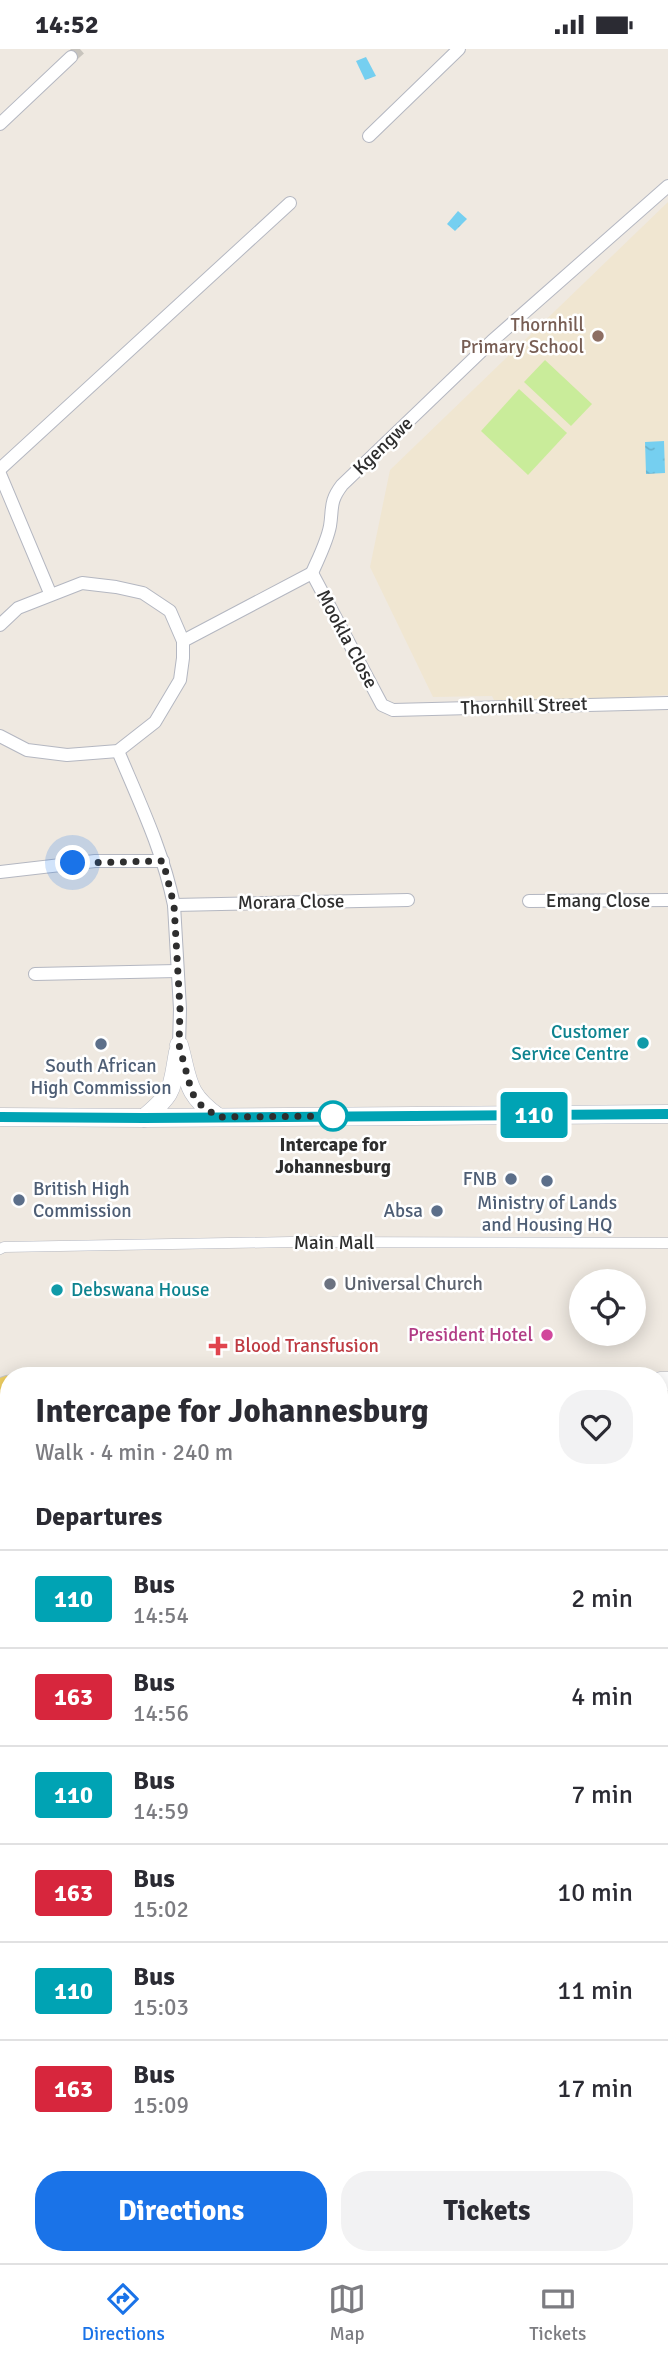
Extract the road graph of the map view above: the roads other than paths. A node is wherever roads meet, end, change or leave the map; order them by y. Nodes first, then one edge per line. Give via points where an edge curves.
1 (459, 49) edge
2 (71, 57) tunnel mouth
3 (0, 124) edge
4 (369, 136) dead end
5 (668, 187) edge
6 (290, 203) dead end
7 (0, 472) edge
8 (312, 573) junction
9 (50, 593) junction
10 (0, 625) edge
11 (183, 641) junction
12 (668, 702) edge
13 (382, 705) joint
14 (0, 736) edge
15 (118, 751) junction
16 (163, 861) junction
17 (0, 872) edge
18 (408, 900) dead end
19 (529, 901) dead end
20 (668, 901) edge
21 (174, 905) junction
22 (177, 971) junction
23 (35, 974) dead end
24 (179, 1045) junction
25 (668, 1114) edge
26 (0, 1117) edge
27 (218, 1117) junction
28 (144, 1118) junction
29 (668, 1243) edge
30 (0, 1249) edge

1 - 4 street
2 - 3 street
5 - 8 street, Kgengwe via 492,341 335,494 330,527
6 - 7 street
7 - 9 street
8 - 11 street
8 - 13 street, Mookla Close
9 - 10 street via 18,608
9 - 11 street via 82,583 143,593 170,611
11 - 15 street via 180,680 155,722
12 - 13 street, Thornhill Street via 393,710
14 - 15 street via 27,750 67,755
15 - 16 street
16 - 17 street via 95,861
16 - 21 street
18 - 21 street, Morara Close
19 - 20 street, Emang Close
21 - 22 street
22 - 23 street
22 - 24 street
24 - 27 main road via 192,1093
24 - 28 main road via 171,1092
25 - 27 main road
26 - 28 main road
27 - 28 main road
29 - 30 street, Main Mall via 291,1242

